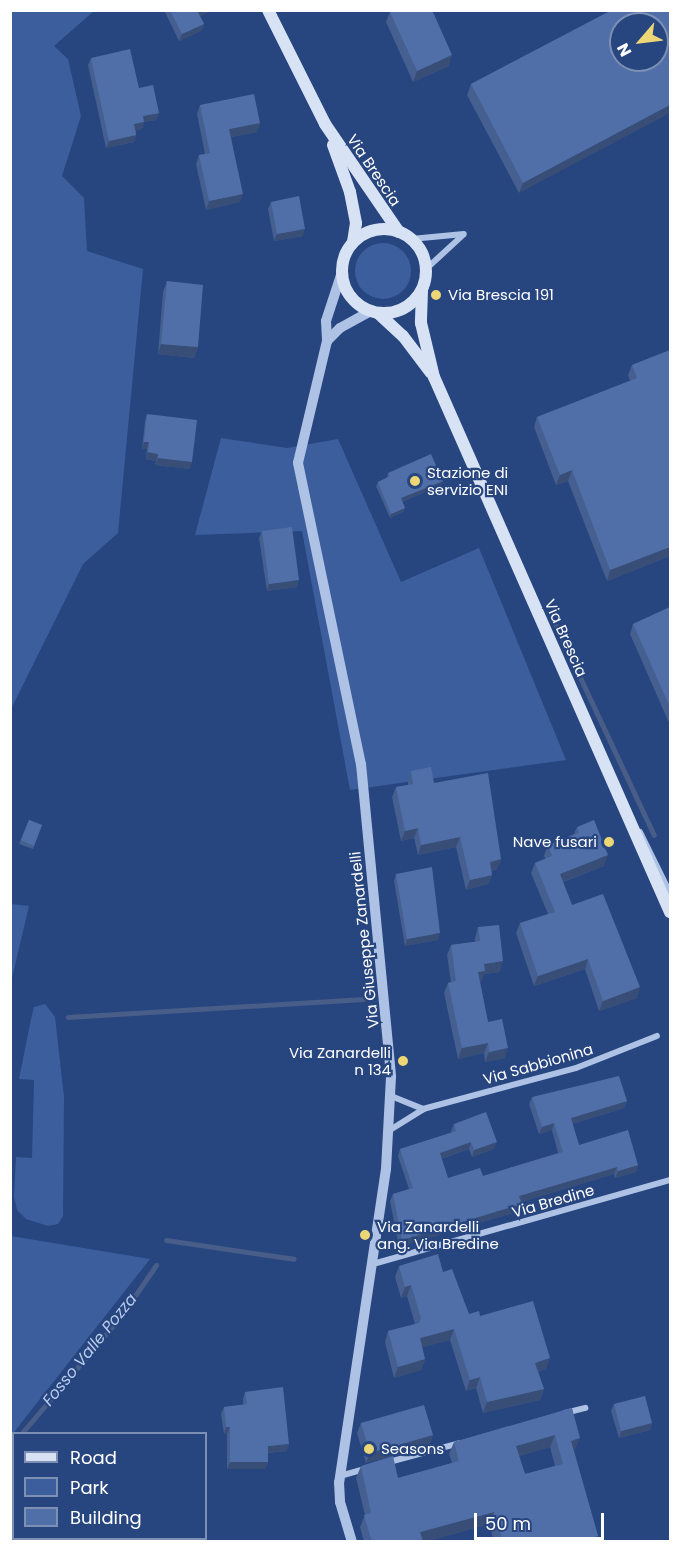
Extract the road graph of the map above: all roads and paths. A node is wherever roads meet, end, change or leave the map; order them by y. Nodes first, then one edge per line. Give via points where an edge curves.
1 (268, 10) edge
2 (325, 124) junction
3 (399, 232) junction
4 (411, 239) junction
5 (353, 242) junction
6 (426, 269) junction
7 (342, 272) junction
8 (422, 291) junction
9 (374, 312) junction
10 (327, 341) junction
11 (434, 376) junction
12 (628, 815) junction
13 (670, 893) edge
14 (670, 912) edge
15 (657, 1036) dead end
16 (391, 1096) junction
17 (423, 1109) junction
18 (390, 1130) junction
19 (670, 1180) edge
20 (373, 1264) junction
21 (585, 1408) dead end
22 (551, 1417) edge
23 (473, 1439) edge
24 (384, 1464) edge
25 (373, 1467) edge
26 (340, 1476) junction
27 (352, 1542) edge

1 - 2 main road, Via Brescia
2 - 3 main road, Via Brescia
2 - 5 main road, Via Brescia via 350,192 356,223
3 - 4 main road, Via Brescia
3 - 5 main road, Via Brescia via 375,230
4 - 6 main road via 422,252
4 - 6 street via 464,234
5 - 7 main road, Via Brescia
6 - 8 main road, Via Brescia
7 - 9 main road, Via Brescia via 350,296
7 - 10 street, Via Giuseppe Zanardelli via 326,321
8 - 9 main road via 403,309
8 - 11 main road, Via Brescia via 421,323
9 - 10 street via 340,328
9 - 11 main road, Via Brescia via 403,336
10 - 16 street, Via Giuseppe Zanardelli via 298,463 361,764
11 - 12 main road, Via Brescia
12 - 13 street via 650,847
12 - 14 main road, Via Brescia
15 - 17 street, Via Sabbionina via 576,1068
16 - 17 street
16 - 18 street, Via Giuseppe Zanardelli
17 - 18 street, Via Sabbionina
18 - 20 street, Via Giuseppe Zanardelli
19 - 20 street, Via Bredine
20 - 26 street, Via Giuseppe Zanardelli
21 - 22 street
23 - 24 street
25 - 26 street
26 - 27 street, Via Giuseppe Zanardelli via 340,1502

